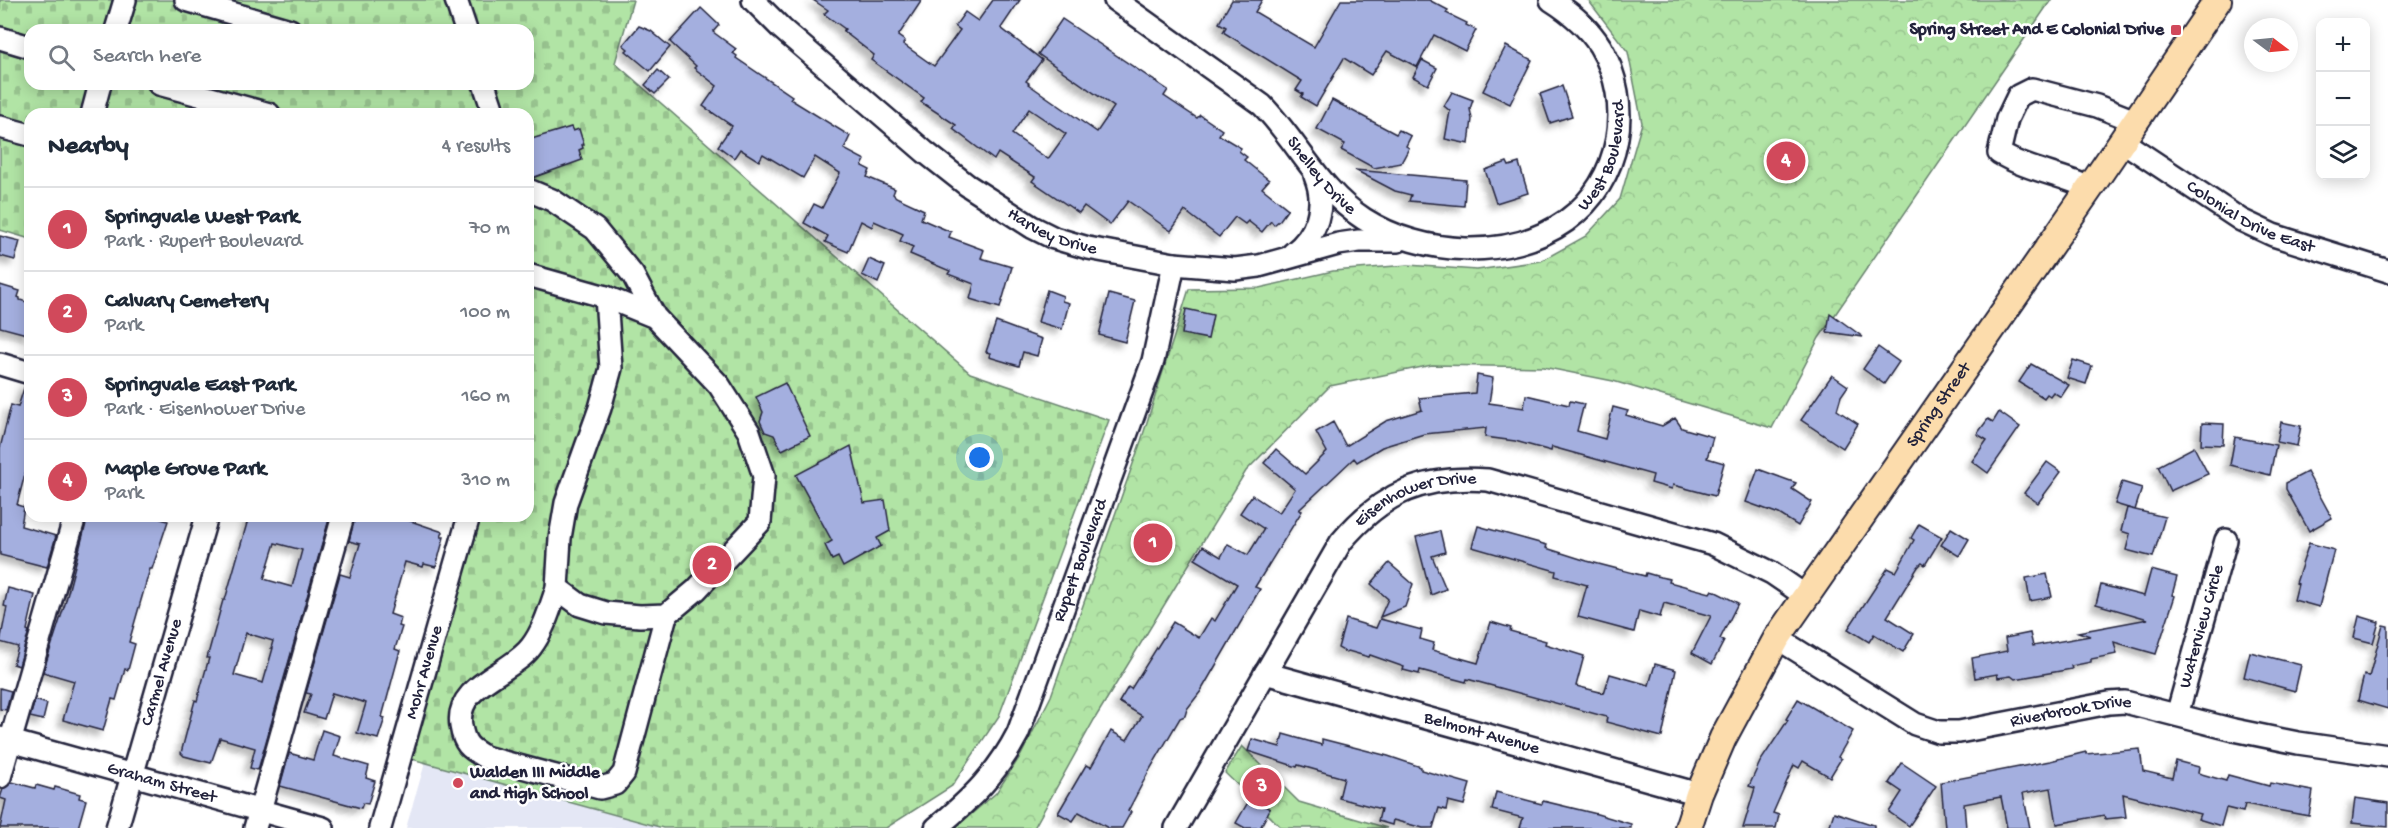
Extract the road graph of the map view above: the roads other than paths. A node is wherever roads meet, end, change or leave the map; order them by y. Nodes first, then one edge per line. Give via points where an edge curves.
1 (124, 0) edge
2 (186, 0) edge
3 (456, 0) edge
4 (753, 0) edge
5 (1115, 0) edge
6 (1551, 0) edge
7 (2218, 0) edge
8 (118, 24) edge
9 (269, 24) edge
10 (464, 24) edge
11 (0, 38) edge
12 (24, 45) edge
13 (98, 90) edge
14 (181, 90) edge
15 (485, 90) edge
16 (94, 108) edge
17 (246, 108) edge
18 (492, 108) edge
19 (0, 127) edge
20 (2128, 131) junction
21 (24, 133) edge
22 (1311, 167) junction
23 (2090, 188) junction
24 (534, 192) edge
25 (1566, 220) joint
26 (1425, 244) junction
27 (1282, 260) junction
28 (1174, 264) junction
29 (2388, 271) edge
30 (534, 277) edge
31 (606, 297) junction
32 (655, 317) junction
33 (0, 364) edge
34 (24, 371) edge
35 (73, 522) edge
36 (205, 522) edge
37 (341, 522) edge
38 (467, 522) edge
39 (2226, 540) dead end
40 (557, 588) junction
41 (1807, 597) junction
42 (666, 615) junction
43 (1777, 638) junction
44 (1265, 673) junction
45 (2177, 715) junction
46 (5, 739) edge
47 (2388, 756) edge
48 (132, 776) junction
49 (0, 777) edge
50 (1699, 794) junction
51 (257, 819) edge
52 (117, 828) edge
53 (323, 828) edge
54 (380, 828) edge
55 (936, 828) edge
56 (1176, 828) edge
57 (1688, 828) edge

1 - 8 street
2 - 9 street
3 - 10 street
4 - 28 street, Harvey Drive via 925,152 1032,227 1071,244
5 - 22 street, Shelley Drive via 1249,93 1280,123
6 - 25 street, West Boulevard via 1577,19 1599,45 1617,86 1620,109 1619,131 1606,173 1594,193
7 - 20 main road, Spring Street
11 - 12 street
13 - 16 street
14 - 17 street
15 - 18 street
19 - 21 street
20 - 23 main road, Spring Street
20 - 23 street, Colonial Drive East via 2097,106 2032,89 2018,96 2007,119 1999,153 2015,163
20 - 29 street, Colonial Drive East via 2241,219 2300,245
22 - 26 street, Shelley Drive via 1353,212 1380,228
22 - 27 street via 1320,194 1319,216 1307,241
23 - 41 main road, Spring Street
24 - 32 street via 595,229 633,275
25 - 26 street, Shelley Drive via 1524,241 1495,247
26 - 27 street, Harvey Drive via 1359,241 1317,248
27 - 28 street, Harvey Drive via 1235,269
28 - 55 street, Rupert Boulevard via 1153,361 1018,733 1000,766
30 - 31 street
31 - 32 street
31 - 40 street via 611,368 566,503
32 - 42 street via 719,385 749,432 764,476 760,522 696,590
33 - 34 street
35 - 46 street
36 - 48 street, Carmel Avenue
37 - 51 street
38 - 54 street, Mohr Avenue
39 - 45 street, Waterview Circle
40 - 42 street via 580,605 606,613
40 - 42 street via 542,631 530,649 466,697 461,711 463,736 469,747 485,757 600,788 615,784 624,773
41 - 43 main road, Spring Street
41 - 44 street, Eisenhower Drive via 1738,554 1687,535 1488,480 1437,481 1388,498 1358,522 1341,542
43 - 45 street, Riverbrook Drive via 1915,723 1939,732 1959,732 2109,703 2126,702
43 - 50 main road, Spring Street via 1723,738
44 - 50 street, Belmont Avenue
44 - 56 street, Eisenhower Drive
45 - 47 street, Riverbrook Drive via 2298,743
46 - 48 street, Graham Street
46 - 49 street
48 - 51 street, Graham Street
48 - 52 street, Carmel Avenue
50 - 57 main road, Spring Street
51 - 53 street, Graham Street

